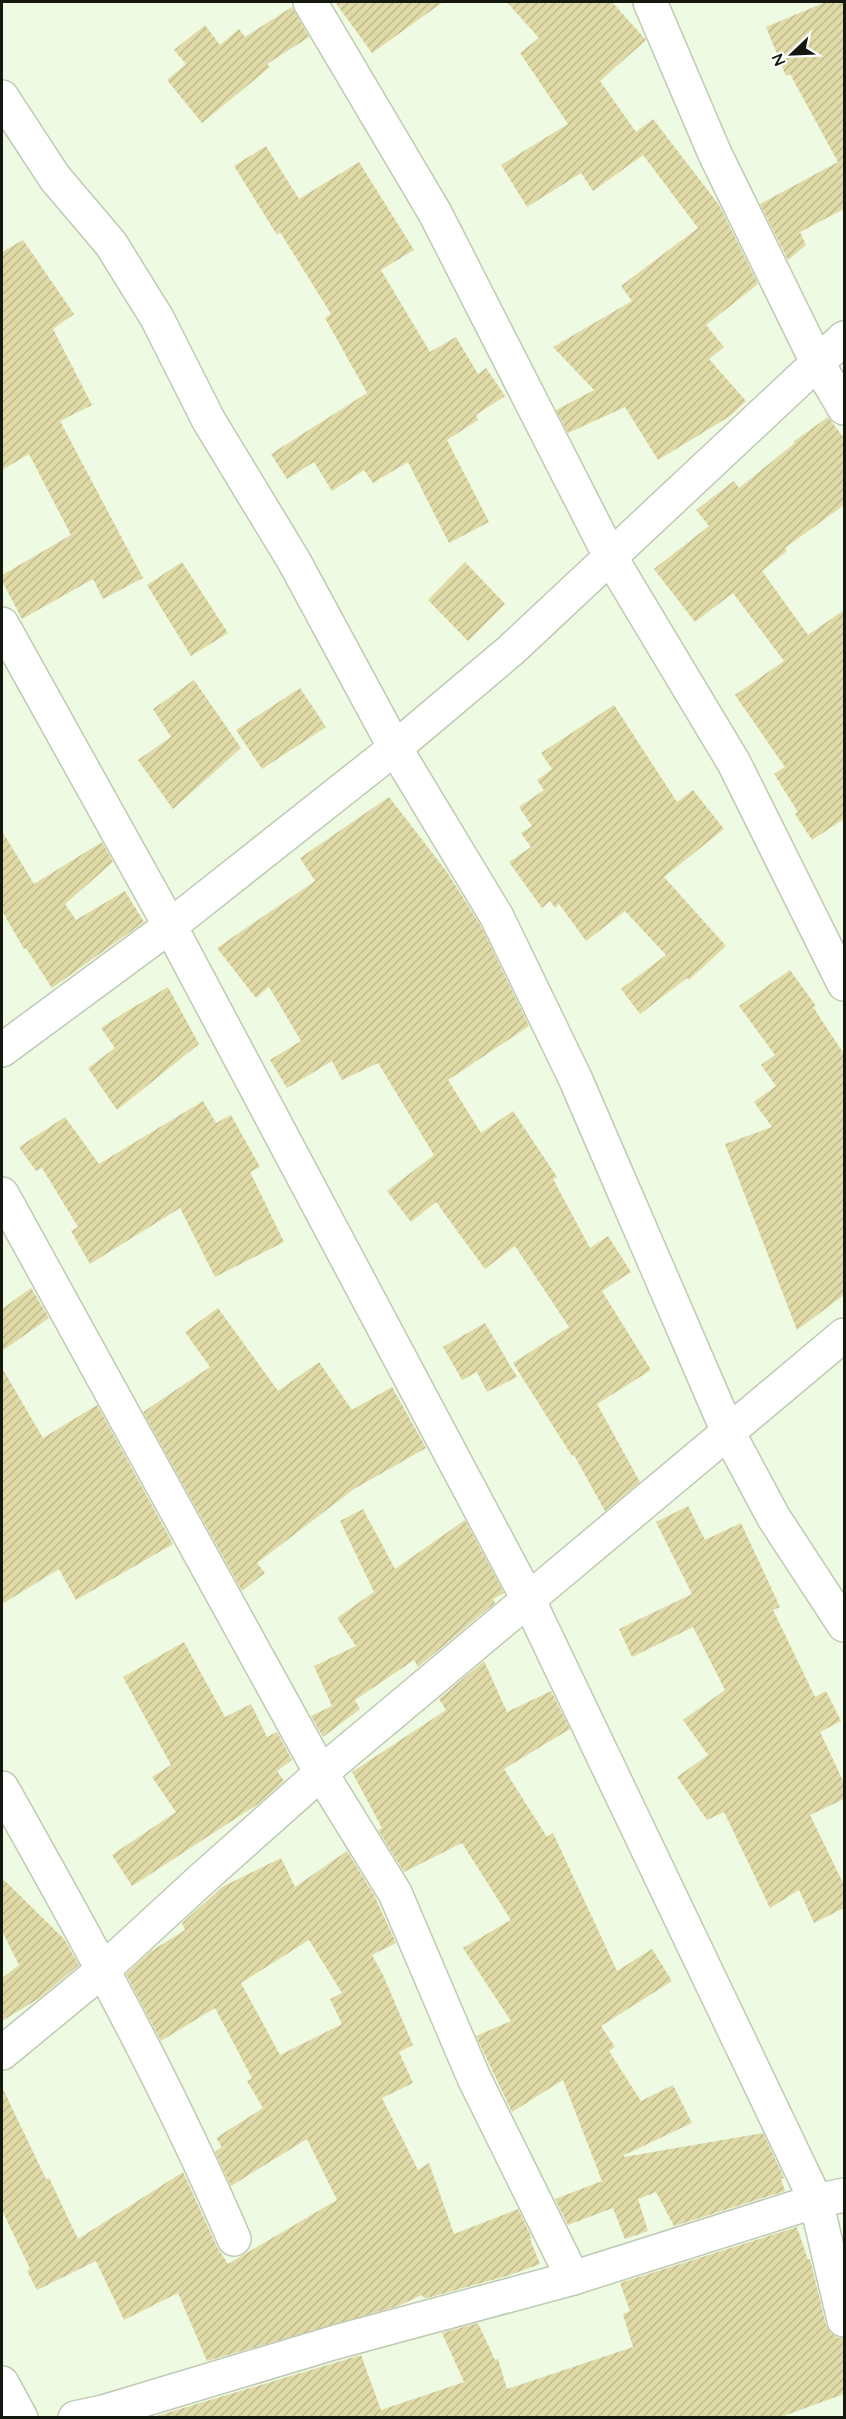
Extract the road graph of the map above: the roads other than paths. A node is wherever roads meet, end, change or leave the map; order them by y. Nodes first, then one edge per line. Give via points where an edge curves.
1 (310, 2) edge
2 (650, 2) edge
3 (2, 98) edge
4 (844, 338) edge
5 (817, 362) junction
6 (844, 408) edge
7 (611, 558) junction
8 (2, 624) edge
9 (395, 748) junction
10 (170, 926) junction
11 (844, 984) edge
12 (2, 1050) edge
13 (2, 1194) edge
14 (844, 1335) edge
15 (729, 1434) junction
16 (528, 1599) junction
17 (844, 1624) edge
18 (321, 1773) junction
19 (2, 1788) edge
20 (104, 1969) junction
21 (2, 2053) edge
22 (830, 2198) edge
23 (234, 2239) dead end
24 (573, 2278) junction
25 (844, 2320) edge
26 (2, 2383) edge
27 (94, 2416) edge
28 (21, 2418) edge

1 - 7 street via 435,213
2 - 5 street via 715,154
3 - 9 street via 55,178 111,244 158,318 209,421 294,561
4 - 5 street
5 - 6 street
5 - 7 street
7 - 9 street via 511,650
7 - 11 street via 734,763
8 - 10 street
9 - 10 street
9 - 15 street via 497,917 575,1078
10 - 12 street
10 - 16 street
13 - 18 street
14 - 15 street
15 - 16 street
15 - 17 street via 774,1518
16 - 18 street
16 - 22 street
18 - 20 street
18 - 24 street via 395,1893 474,2078
19 - 20 street
20 - 21 street
20 - 23 street via 205,2171
22 - 24 street
22 - 25 street
24 - 27 street via 336,2342
26 - 28 street

